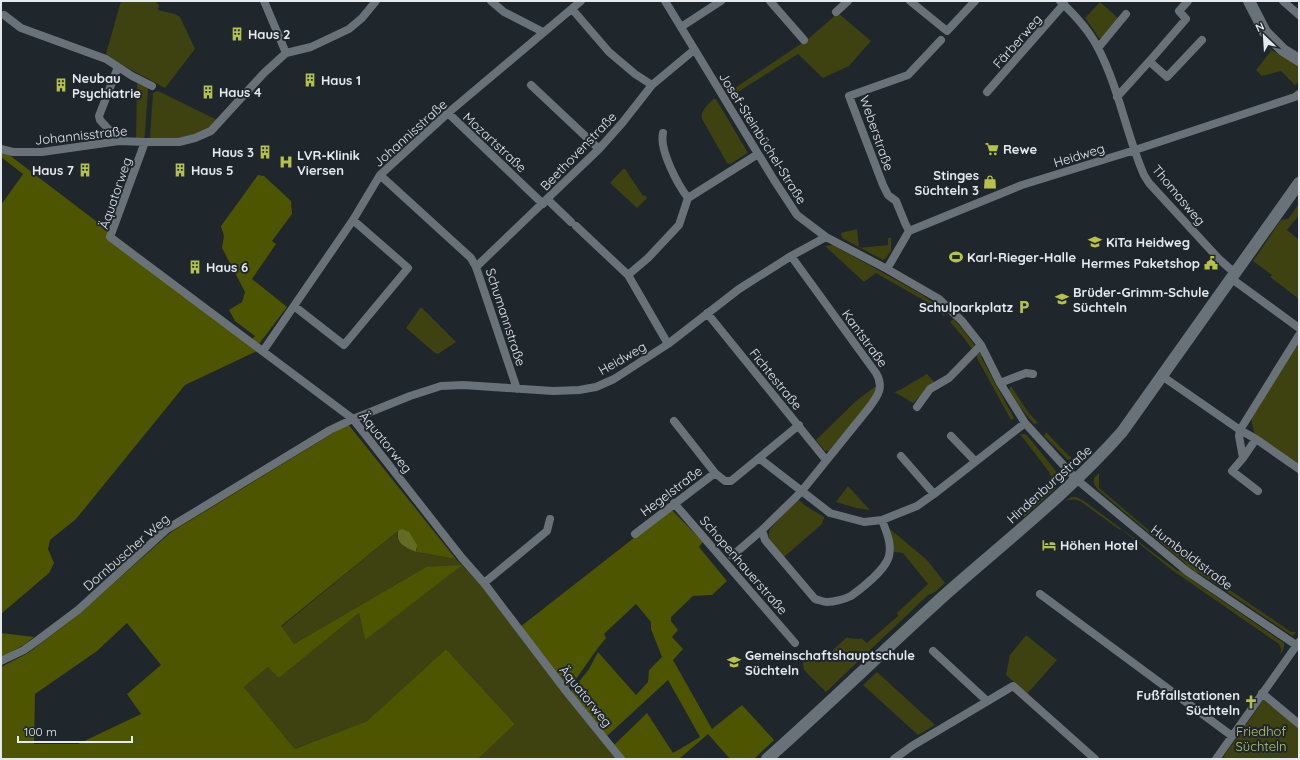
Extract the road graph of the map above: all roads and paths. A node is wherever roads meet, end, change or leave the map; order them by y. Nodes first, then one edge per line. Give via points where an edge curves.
1 (264, 1) edge
2 (376, 1) edge
3 (491, 1) edge
4 (581, 1) edge
5 (665, 1) edge
6 (721, 1) edge
7 (770, 1) edge
8 (848, 1) edge
9 (910, 1) edge
10 (974, 1) edge
11 (1188, 1) edge
12 (1249, 1) edge
13 (1283, 1) edge
14 (1062, 3) edge
15 (572, 9) junction
16 (836, 12) dead end
17 (1126, 14) dead end
18 (4, 15) dead end
19 (1299, 16) edge
20 (681, 27) junction
21 (543, 32) junction
22 (804, 40) dead end
23 (941, 40) dead end
24 (1202, 40) dead end
25 (1098, 48) junction
26 (694, 50) junction
27 (286, 52) junction
28 (1299, 60) edge
29 (1150, 62) junction
30 (118, 67) junction
31 (532, 85) dead end
32 (652, 85) junction
33 (152, 86) dead end
34 (987, 92) dead end
35 (1299, 94) edge
36 (1117, 97) junction
37 (448, 114) junction
38 (663, 133) dead end
39 (119, 141) junction
40 (145, 142) junction
41 (1, 149) edge
42 (599, 149) junction
43 (1135, 150) junction
44 (758, 154) junction
45 (380, 175) junction
46 (1299, 184) edge
47 (688, 198) junction
48 (546, 202) junction
49 (353, 220) junction
50 (909, 231) junction
51 (826, 237) junction
52 (791, 256) junction
53 (476, 267) junction
54 (887, 269) junction
55 (628, 275) junction
56 (1234, 276) junction
57 (294, 306) junction
58 (708, 313) junction
59 (1299, 328) edge
60 (1299, 335) edge
61 (668, 344) junction
62 (981, 345) junction
63 (263, 351) junction
64 (1033, 374) dead end
65 (1162, 376) junction
66 (1000, 383) junction
67 (516, 389) junction
68 (917, 407) dead end
69 (353, 419) junction
70 (674, 421) dead end
71 (1025, 423) junction
72 (799, 425) junction
73 (1240, 430) junction
74 (951, 436) dead end
75 (1256, 439) junction
76 (901, 456) dead end
77 (759, 458) junction
78 (1243, 458) junction
79 (826, 460) junction
80 (975, 461) junction
81 (1299, 469) edge
82 (715, 473) junction
83 (1076, 479) junction
84 (1258, 491) dead end
85 (801, 492) junction
86 (934, 494) junction
87 (674, 503) junction
88 (550, 519) dead end
89 (882, 520) junction
90 (762, 530) junction
91 (635, 534) dead end
92 (732, 556) dead end
93 (484, 583) junction
94 (1040, 594) dead end
95 (795, 643) dead end
96 (1298, 645) edge
97 (933, 651) dead end
98 (1, 662) edge
99 (1262, 693) junction
100 (987, 701) junction
101 (1299, 724) edge
102 (1232, 736) junction
103 (622, 759) edge
104 (767, 759) edge
105 (894, 759) edge
106 (1095, 759) edge
107 (1216, 759) edge

1 - 27 street
2 - 27 street via 349,29 311,47
3 - 21 street via 504,12
4 - 15 street, Johannisstraße
5 - 20 street, Josef-Steinbüchel-Straße
6 - 20 street
7 - 22 street
8 - 16 street
9 - 10 street via 947,32
11 - 29 street via 1179,11 1186,19
12 - 28 main road via 1265,32 1283,50
13 - 19 street
14 - 25 street, Thomasweg via 1082,23
14 - 34 street, Färberweg
15 - 21 street, Johannisstraße
15 - 32 street via 609,52
17 - 25 street
18 - 30 street via 22,28 106,59
20 - 26 street, Josef-Steinbüchel-Straße
21 - 37 street, Johannisstraße
23 - 50 street, Weberstraße via 908,75 849,96 883,185 888,195 896,201
24 - 29 street via 1167,77
25 - 36 street, Thomasweg
26 - 32 street, Beethovenstraße
26 - 44 street, Josef-Steinbüchel-Straße
27 - 40 street, Johannisstraße via 211,131 179,142
29 - 36 street
30 - 33 street
30 - 39 street via 99,116
31 - 42 street
32 - 42 street, Beethovenstraße
35 - 43 street, Heidweg via 1294,98
36 - 43 street, Thomasweg
37 - 45 street, Johannisstraße
37 - 48 street, Mozartstraße
38 - 47 street via 661,140 664,152 680,187
39 - 40 street, Johannisstraße
39 - 41 street, Johannisstraße via 42,152 12,152
40 - 63 street, Äquatorweg via 110,237
42 - 48 street, Beethovenstraße
43 - 50 street, Heidweg via 1022,185
43 - 56 street, Thomasweg via 1142,171 1150,183
44 - 47 street
44 - 51 street, Josef-Steinbüchel-Straße via 797,215
45 - 49 street, Johannisstraße
45 - 53 street, Schumannstraße via 471,258
46 - 56 main road, Hindenburgstraße
47 - 55 street via 679,225
48 - 53 street, Beethovenstraße
48 - 55 street, Mozartstraße via 574,224
49 - 57 street, Johannisstraße
49 - 57 street via 408,268 344,345
50 - 54 street
51 - 52 street, Heidweg
51 - 54 street, Josef-Steinbüchel-Straße
52 - 58 street, Heidweg via 739,289
52 - 79 street, Kantstraße via 880,380 881,387 875,400
53 - 67 street, Schumannstraße
54 - 62 street, Josef-Steinbüchel-Straße via 939,299 962,321
55 - 61 street, Mozartstraße
56 - 59 street, Thomasweg
56 - 65 main road, Hindenburgstraße
57 - 63 street, Johannisstraße
58 - 61 street, Heidweg
58 - 72 street, Fichtestraße
60 - 73 street
61 - 67 street, Heidweg via 614,379 596,387 553,391
62 - 66 street, Josef-Steinbüchel-Straße
62 - 68 street via 949,378 930,389
63 - 69 street, Äquatorweg
64 - 66 street via 1026,373
65 - 73 street
65 - 83 main road, Hindenburgstraße via 1122,432
66 - 71 street, Josef-Steinbüchel-Straße
67 - 69 street, Heidweg via 441,386
69 - 93 street, Äquatorweg
69 - 98 street, Dornbuscher Weg via 330,430 168,529 78,610 34,643
70 - 82 street
71 - 80 street
71 - 83 street, Josef-Steinbüchel-Straße
72 - 77 street, Hegelstraße
72 - 79 street, Fichtestraße
73 - 75 street
73 - 78 street
74 - 80 street
75 - 78 street
75 - 81 street
76 - 86 street
77 - 82 street, Hegelstraße via 730,481
77 - 85 street
78 - 84 street via 1232,471
79 - 85 street, Kantstraße
80 - 86 street
82 - 87 street, Hegelstraße
83 - 96 street, Humboldtstraße via 1188,572
83 - 104 main road, Hindenburgstraße via 914,623
85 - 89 street via 830,513 864,522
85 - 90 street, Kantstraße
86 - 89 street via 917,506
87 - 91 street, Hegelstraße
87 - 95 street, Schopenhauerstraße
88 - 93 street via 547,531
89 - 90 street via 890,545 889,557 884,567 850,596 827,602 815,599 765,540
90 - 92 street, Kantstraße
93 - 103 street, Äquatorweg via 566,692
94 - 102 street
96 - 99 street
97 - 100 street
99 - 101 street
99 - 102 street
100 - 105 street
100 - 106 street via 1013,686
102 - 107 street

